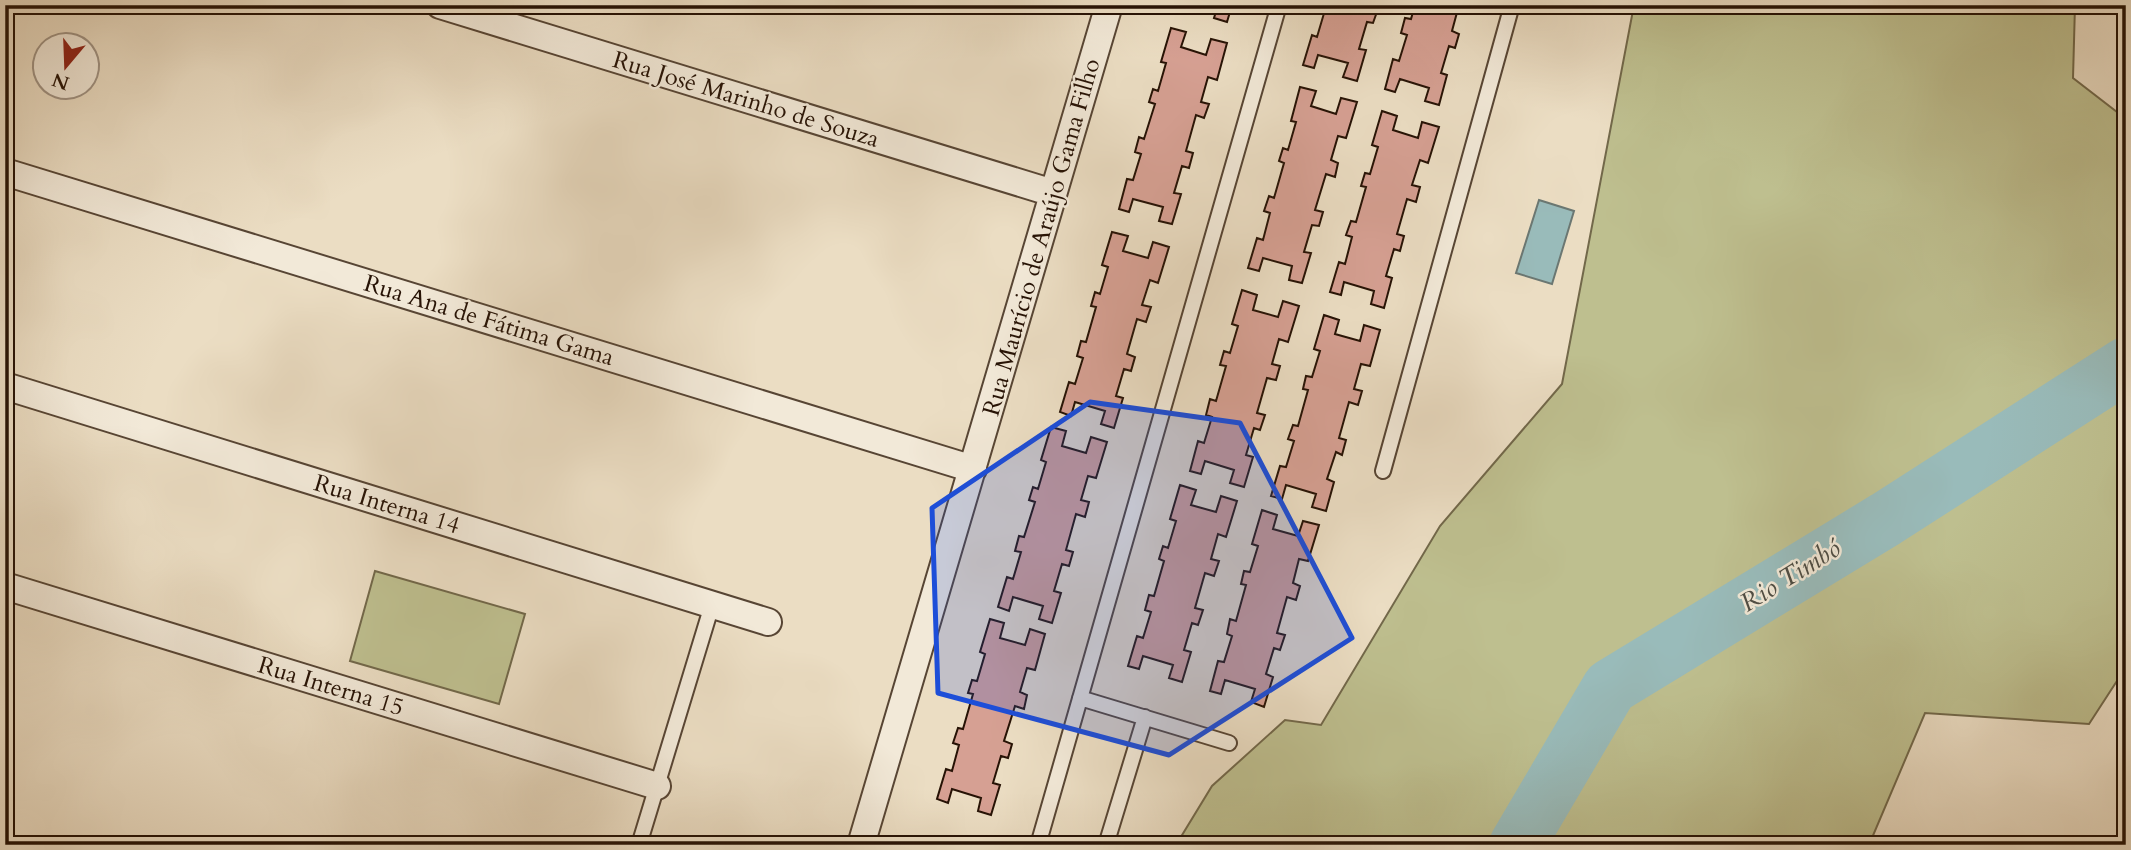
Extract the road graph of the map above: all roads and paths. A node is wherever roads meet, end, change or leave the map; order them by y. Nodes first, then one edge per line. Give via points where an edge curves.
1 (440, 5) edge
2 (1109, 5) edge
3 (1279, 5) edge
4 (1512, 5) edge
5 (5, 172) edge
6 (1053, 192) junction
7 (5, 386) edge
8 (972, 469) junction
9 (1383, 471) dead end
10 (5, 586) edge
11 (712, 605) junction
12 (768, 622) dead end
13 (1080, 698) junction
14 (1145, 718) junction
15 (1229, 743) dead end
16 (657, 786) junction
17 (639, 845) edge
18 (861, 845) edge
19 (1038, 845) edge
20 (1106, 845) edge

1 - 6 street, Rua José Marinho de Souza
2 - 6 street, Rua Maurício de Araújo Gama Filho
3 - 13 lane
4 - 9 lane
5 - 8 street, Rua Ana de Fátima Gama
6 - 8 street, Rua Maurício de Araújo Gama Filho
7 - 11 street, Rua Interna 14
8 - 18 street, Rua Maurício de Araújo Gama Filho
10 - 16 street, Rua Interna 15
11 - 12 street, Rua Interna 14
11 - 16 lane
13 - 14 lane
13 - 19 lane
14 - 15 lane
14 - 20 lane
16 - 17 lane

